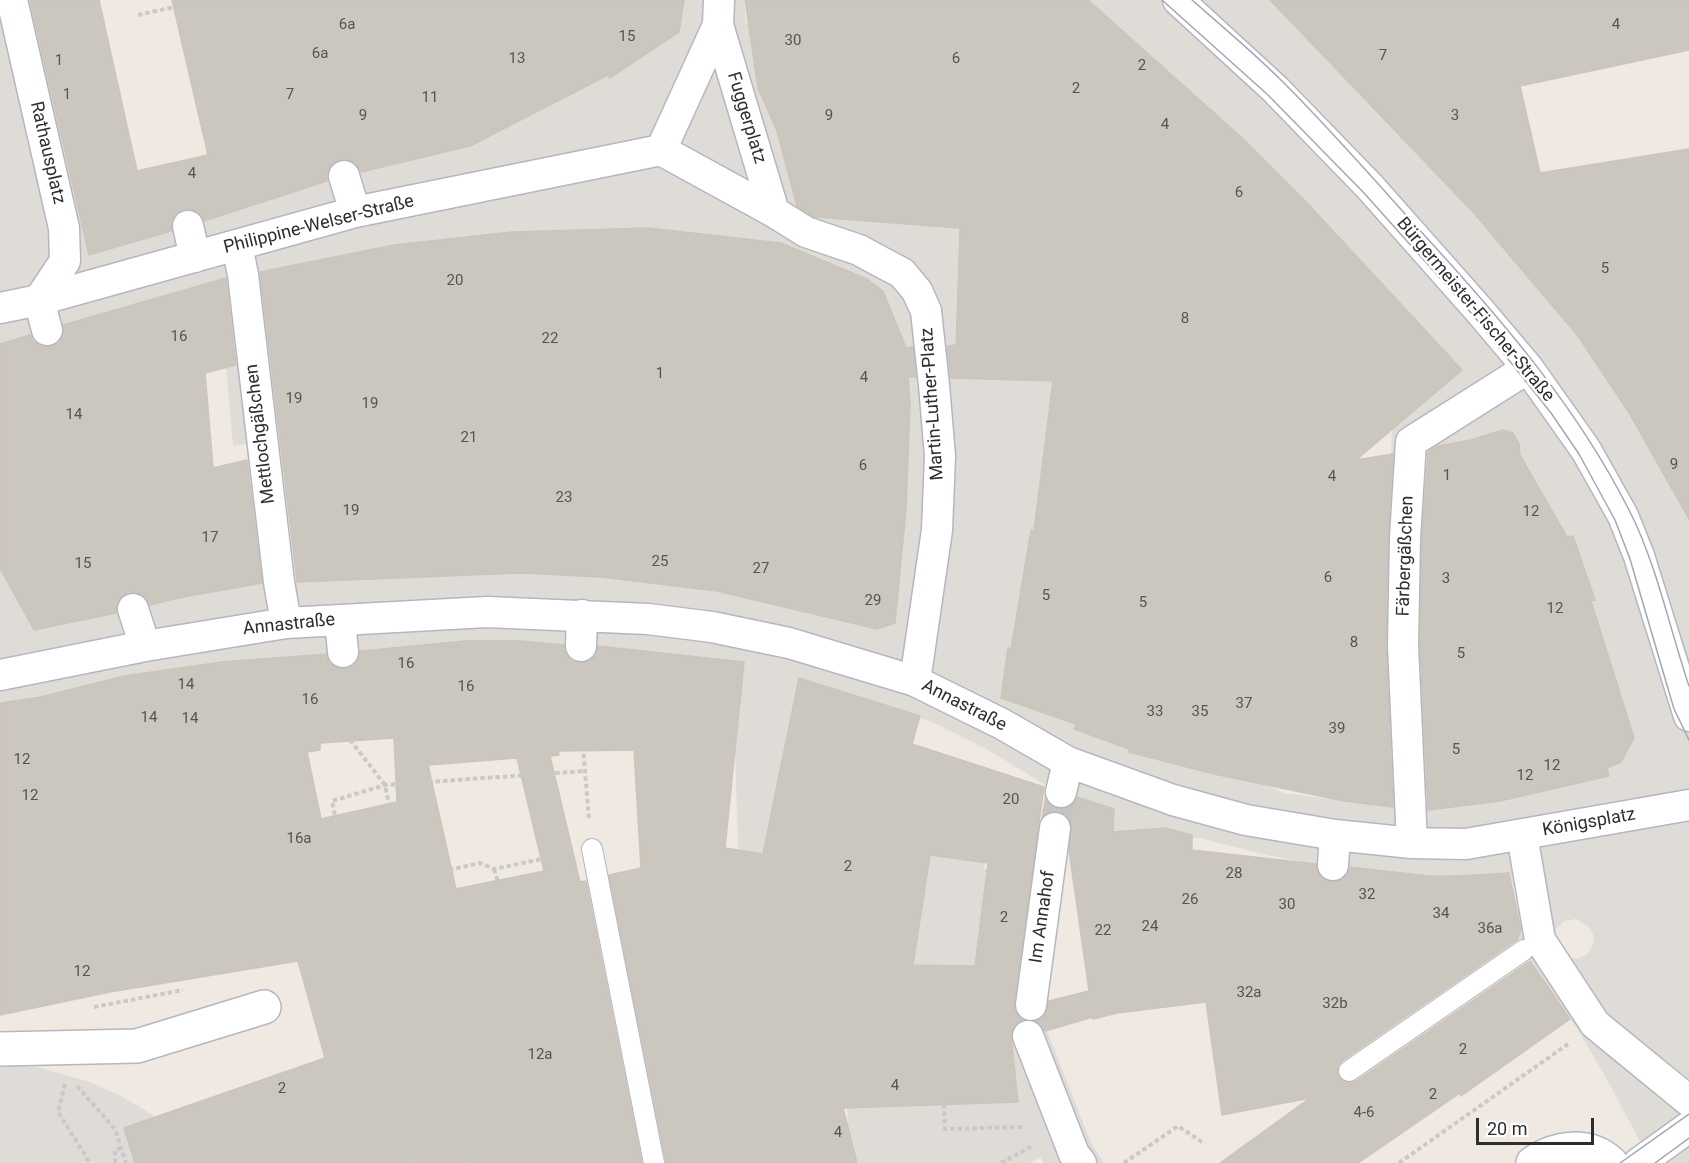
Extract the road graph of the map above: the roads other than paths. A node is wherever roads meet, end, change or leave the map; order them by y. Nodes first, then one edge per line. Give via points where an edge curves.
1 (12, 0) edge
2 (1178, 0) edge
3 (719, 13) edge
4 (661, 150) junction
5 (344, 176) dead end
6 (355, 212) junction
7 (774, 212) junction
8 (188, 226) dead end
9 (237, 245) junction
10 (195, 257) junction
11 (39, 300) junction
12 (0, 308) edge
13 (47, 330) dead end
14 (1528, 368) junction
15 (133, 609) dead end
16 (582, 615) junction
17 (340, 620) junction
18 (286, 623) junction
19 (145, 646) junction
20 (581, 646) dead end
21 (343, 652) dead end
22 (1675, 672) junction
23 (0, 675) edge
24 (915, 681) junction
25 (1689, 711) edge
26 (1689, 716) edge
27 (1068, 762) junction
28 (1061, 792) tunnel mouth
29 (1689, 805) edge
30 (1055, 828) tunnel mouth
31 (1335, 835) junction
32 (1522, 835) junction
33 (1412, 843) junction
34 (592, 849) road end
35 (1332, 865) dead end
36 (1532, 945) junction
37 (1031, 1005) dead end
38 (264, 1007) dead end
39 (1028, 1036) dead end
40 (0, 1049) edge
41 (1349, 1071) dead end
42 (1689, 1101) edge
43 (1689, 1127) edge
44 (1535, 1162) edge
45 (654, 1163) edge
46 (1081, 1163) edge
47 (1611, 1163) edge
48 (1640, 1163) edge

1 - 11 street, Rathausplatz via 64,228 65,261
2 - 14 street, Bürgermeister-Fischer-Straße via 1309,122
3 - 4 street, Fuggerplatz
3 - 7 street, Fuggerplatz
4 - 6 street, Philippine-Welser-Straße
4 - 7 street
5 - 6 street
6 - 9 street, Philippine-Welser-Straße
7 - 24 street, Martin-Luther-Platz via 806,232 859,250 902,273 917,291 926,311 940,456 937,530
8 - 10 street
9 - 10 street, Philippine-Welser-Straße
9 - 18 street, Mettlochgäßchen
10 - 11 street, Philippine-Welser-Straße
11 - 12 street, Philippine-Welser-Straße
11 - 13 street
14 - 22 street, Bürgermeister-Fischer-Straße via 1586,450 1623,516
14 - 33 street, Färbergäßchen via 1411,442 1403,645
15 - 19 street
16 - 17 street, Annastraße via 487,612
16 - 20 street
16 - 24 street, Annastraße via 712,627 789,644
17 - 18 street, Annastraße
17 - 21 street
18 - 19 street, Annastraße
19 - 23 street, Annastraße
22 - 25 lane
22 - 26 street, Bürgermeister-Fischer-Straße
24 - 27 street, Annastraße
27 - 28 street
27 - 31 street, Annastraße via 1173,800 1246,820
29 - 32 street, Königsplatz
30 - 37 street, Im Annahof
31 - 33 street, Annastraße
31 - 35 street
32 - 33 street, Annastraße via 1466,844
32 - 36 street, Königsplatz
34 - 45 lane
36 - 41 lane
36 - 42 street, Königsplatz via 1588,1029
38 - 40 street via 137,1046 63,1061
39 - 46 street
43 - 48 street
44 - 47 street via 1559,1150 1579,1149

